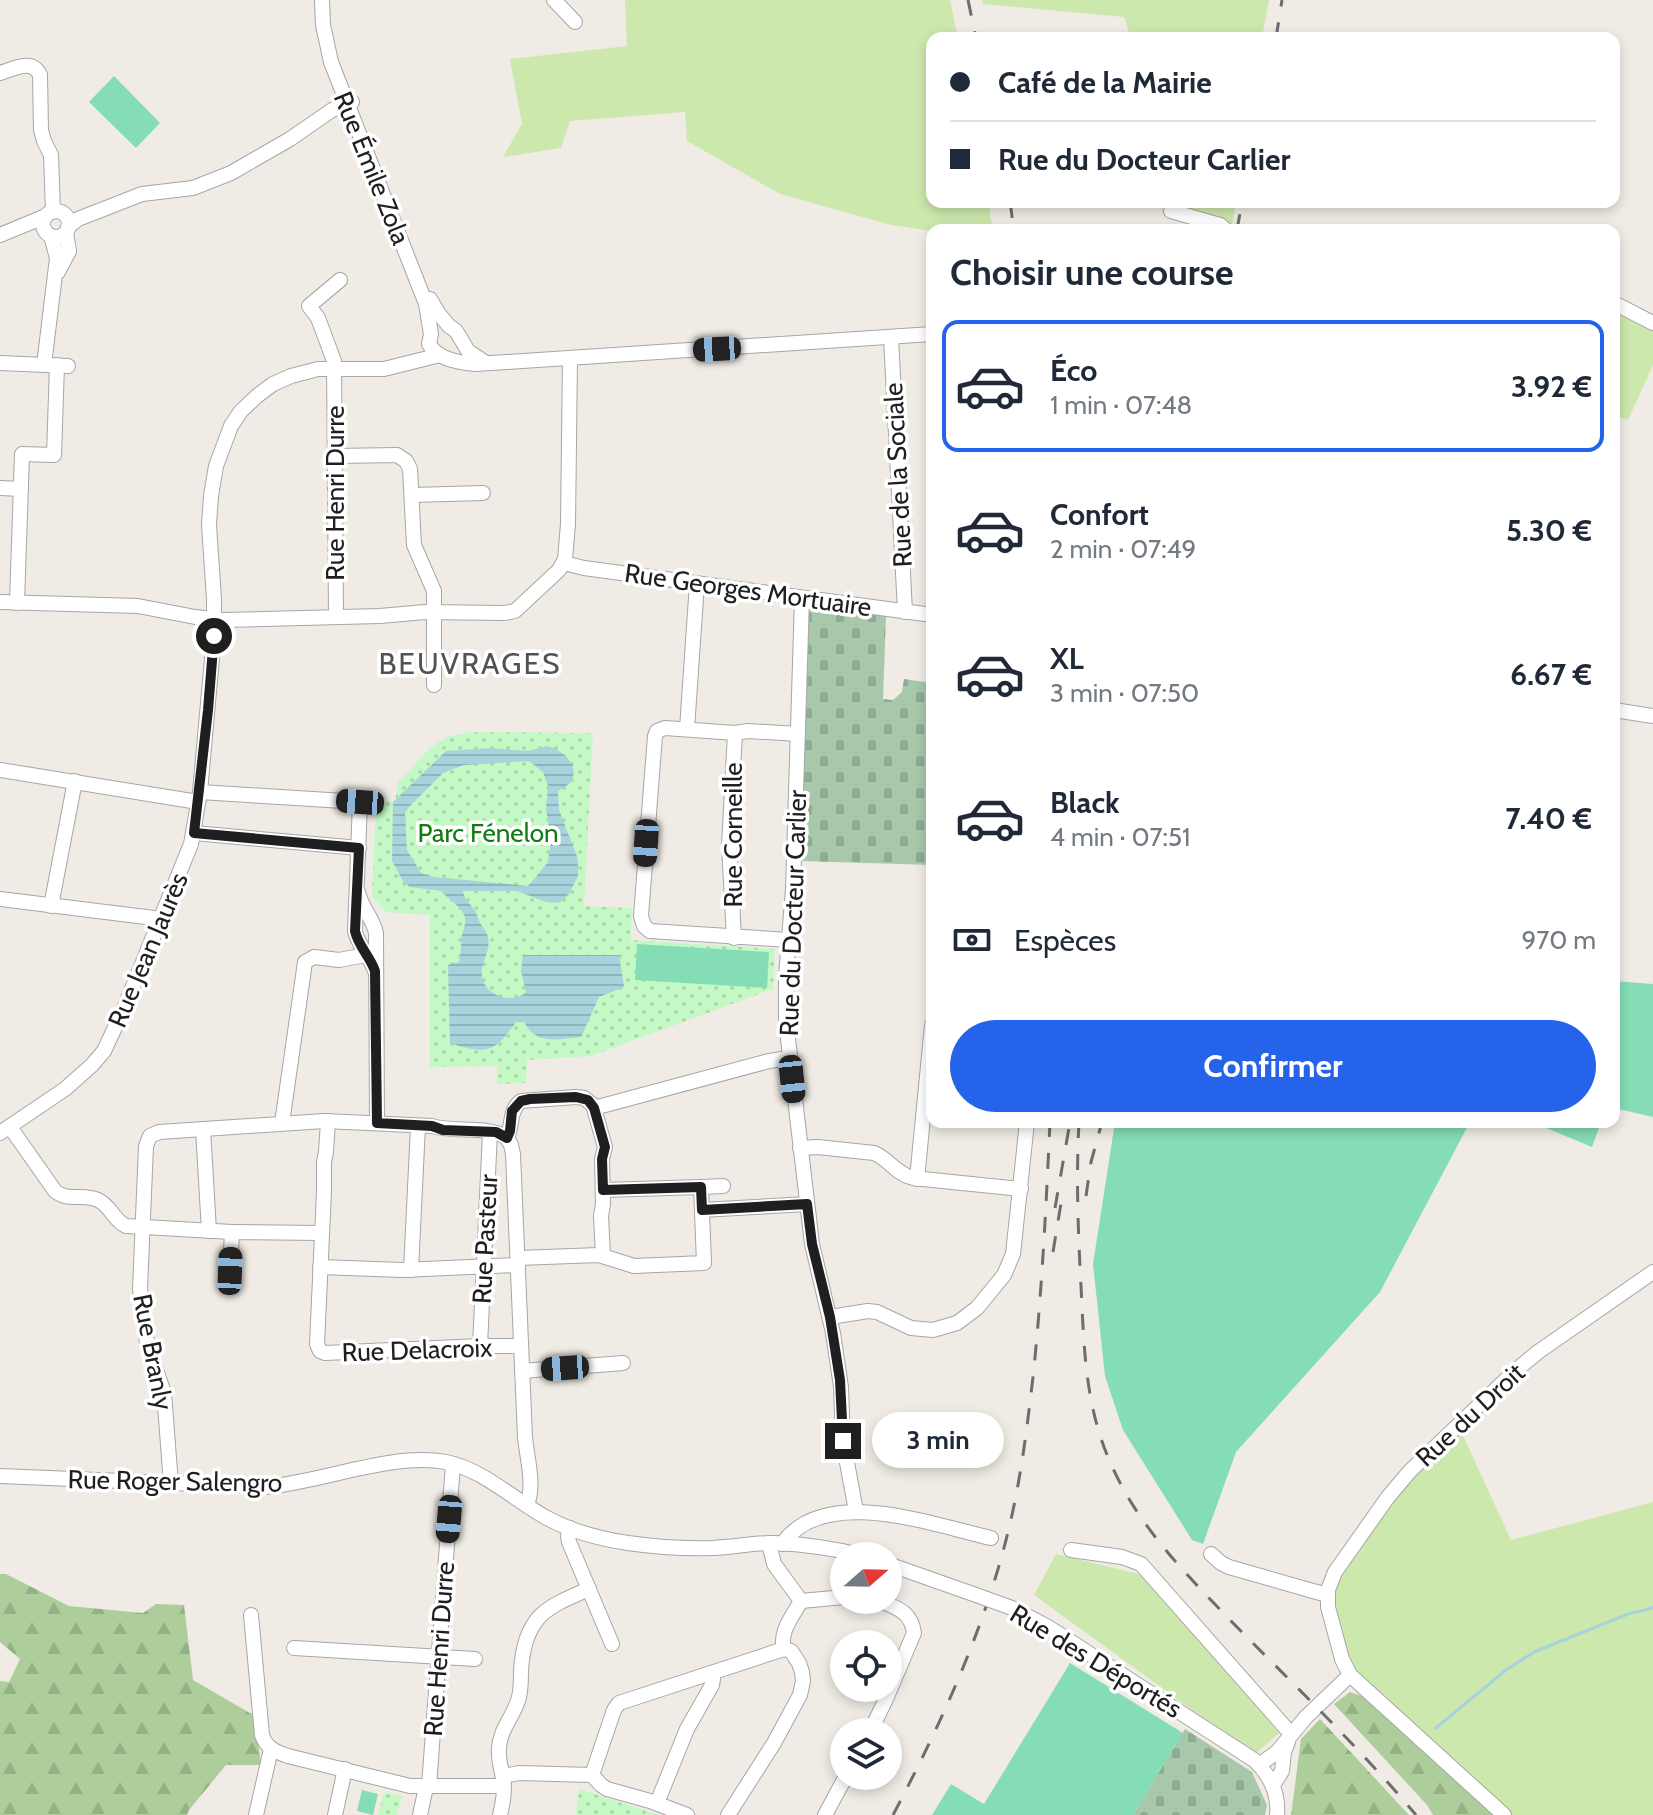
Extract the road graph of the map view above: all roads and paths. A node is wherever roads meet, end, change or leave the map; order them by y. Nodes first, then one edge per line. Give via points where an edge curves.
1 (322, 0) edge
2 (554, 0) edge
3 (575, 22) dead end
4 (0, 73) edge
5 (349, 103) junction
6 (1171, 211) dead end
7 (395, 220) junction
8 (56, 224) junction
9 (1216, 224) edge
10 (5, 234) edge
11 (340, 280) dead end
12 (1620, 306) edge
13 (1653, 322) edge
14 (449, 326) junction
15 (926, 334) edge
16 (430, 335) junction
17 (891, 337) junction
18 (459, 339) junction
19 (441, 356) junction
20 (570, 358) junction
21 (0, 363) edge
22 (486, 363) junction
23 (57, 365) junction
24 (396, 366) junction
25 (334, 369) junction
26 (335, 456) junction
27 (0, 488) edge
28 (21, 489) junction
29 (483, 493) dead end
30 (412, 495) junction
31 (564, 563) junction
32 (697, 583) junction
33 (802, 598) junction
34 (0, 602) edge
35 (17, 603) junction
36 (435, 612) junction
37 (905, 612) junction
38 (926, 614) edge
39 (336, 617) junction
40 (214, 620) junction
41 (434, 685) dead end
42 (1620, 711) edge
43 (1653, 716) edge
44 (687, 729) junction
45 (735, 733) junction
46 (798, 734) junction
47 (0, 770) edge
48 (75, 781) junction
49 (199, 797) junction
50 (194, 833) junction
51 (359, 848) junction
52 (0, 899) edge
53 (51, 906) junction
54 (162, 919) junction
55 (734, 938) junction
56 (789, 940) junction
57 (372, 953) junction
58 (789, 1058) junction
59 (926, 1087) edge
60 (594, 1108) junction
61 (328, 1121) junction
62 (282, 1123) junction
63 (377, 1123) junction
64 (418, 1126) junction
65 (1026, 1128) edge
66 (203, 1129) junction
67 (5, 1130) edge
68 (490, 1132) junction
69 (507, 1138) junction
70 (800, 1148) junction
71 (917, 1179) junction
72 (723, 1186) dead end
73 (701, 1187) junction
74 (1021, 1189) junction
75 (603, 1190) junction
76 (807, 1204) junction
77 (702, 1210) junction
78 (143, 1228) junction
79 (209, 1231) junction
80 (232, 1232) junction
81 (322, 1233) junction
82 (603, 1256) junction
83 (518, 1262) junction
84 (483, 1266) junction
85 (320, 1267) junction
86 (411, 1270) junction
87 (230, 1271) dead end
88 (1653, 1272) edge
89 (830, 1317) junction
90 (480, 1346) junction
91 (521, 1346) junction
92 (623, 1363) dead end
93 (522, 1371) junction
94 (453, 1464) junction
95 (0, 1476) edge
96 (171, 1484) junction
97 (527, 1505) junction
98 (856, 1511) junction
99 (570, 1528) junction
100 (991, 1538) dead end
101 (776, 1544) junction
102 (830, 1550) edge
103 (1071, 1550) dead end
104 (1211, 1554) dead end
105 (902, 1569) edge
106 (589, 1589) junction
107 (1327, 1595) junction
108 (830, 1598) edge
109 (801, 1601) junction
110 (902, 1611) edge
111 (251, 1615) dead end
112 (612, 1644) dead end
113 (294, 1648) dead end
114 (784, 1649) junction
115 (438, 1657) junction
116 (475, 1659) dead end
117 (711, 1673) junction
118 (1350, 1675) junction
119 (877, 1718) edge
120 (1291, 1734) junction
121 (271, 1749) junction
122 (1259, 1765) junction
123 (345, 1769) junction
124 (592, 1775) junction
125 (503, 1781) junction
126 (427, 1786) junction
127 (838, 1790) edge
128 (1275, 1791) junction
129 (657, 1803) junction
130 (256, 1815) edge
131 (335, 1815) edge
132 (420, 1815) edge
133 (500, 1815) edge
134 (687, 1815) edge
135 (728, 1815) edge
136 (825, 1815) edge
137 (1277, 1815) edge
138 (1504, 1815) edge

1 - 5 street, Rue Émile Zola via 322,18
2 - 3 street
4 - 8 street via 30,65 38,69 41,130 52,159
5 - 7 street, Rue Émile Zola
5 - 8 street via 218,178 188,189 137,195
6 - 9 street
7 - 14 street, Rue Émile Zola via 432,302
7 - 16 street, Rue Émile Zola via 426,304
8 - 10 street
8 - 23 street via 69,251 55,280
11 - 25 street, Rue Henri Durre via 309,306 332,353
12 - 13 street
14 - 16 street
14 - 18 street
15 - 17 street
16 - 19 street via 431,347
16 - 24 street
17 - 20 street
17 - 37 street, Rue de la Sociale
18 - 19 street via 454,352
18 - 22 street
19 - 22 street
19 - 24 street, Rue Jean Jaurès
20 - 22 street
20 - 31 street
21 - 23 street
23 - 28 street via 54,455 22,454
24 - 25 street, Rue Jean Jaurès
25 - 26 street, Rue Henri Durre
25 - 40 street, Rue Jean Jaurès via 305,372 273,384 245,406 228,432 209,512
26 - 30 street via 400,456 410,469
26 - 39 street, Rue Henri Durre
27 - 28 street
28 - 35 street
29 - 30 street
30 - 36 street via 414,545 433,586
31 - 32 street, Rue Georges Mortuaire
31 - 36 street via 515,611
32 - 33 street, Rue Georges Mortuaire
32 - 44 street
33 - 37 street, Rue Georges Mortuaire
33 - 46 street, Rue du Docteur Carlier
34 - 35 street
35 - 40 street via 143,607
36 - 39 street
36 - 41 street
37 - 38 street, Rue Georges Mortuaire
39 - 40 street
40 - 49 street, Rue Jean Jaurès
42 - 43 street
44 - 45 street
44 - 55 street via 662,728 655,736 641,919 650,931
45 - 46 street
45 - 55 street, Rue Corneille via 729,839
46 - 56 street, Rue du Docteur Carlier
47 - 48 street
48 - 49 street
48 - 53 street
49 - 50 street, Rue Jean Jaurès
49 - 51 street via 360,802
50 - 51 street
50 - 54 street, Rue Jean Jaurès
51 - 57 street via 355,934
52 - 53 street
53 - 54 street
54 - 67 street, Rue Jean Jaurès via 104,1051 65,1089
55 - 56 street
56 - 58 street, Rue du Docteur Carlier
57 - 62 street via 305,962
57 - 63 street
58 - 60 street
58 - 70 street, Rue du Docteur Carlier
59 - 71 street
60 - 69 street via 580,1097 524,1100 512,1111
60 - 75 street via 605,1147
61 - 62 street
61 - 63 street
61 - 81 street
62 - 66 street
63 - 64 street
64 - 68 street
64 - 86 street
65 - 74 street
66 - 78 street, Rue Branly via 159,1132 146,1142
66 - 79 street
67 - 78 street via 58,1194 97,1199 119,1223
68 - 69 street
68 - 84 street, Rue Pasteur
69 - 83 street via 513,1154
70 - 71 street via 874,1153
70 - 76 street, Rue du Docteur Carlier
71 - 74 street
72 - 73 street
73 - 75 street
73 - 77 street
74 - 89 street via 1010,1265 963,1320 927,1330 873,1311
75 - 82 street
76 - 77 street
76 - 89 street, Rue du Docteur Carlier
77 - 82 street via 704,1263 634,1266
78 - 79 street
78 - 96 street, Rue Branly via 141,1302 147,1343 164,1393
79 - 80 street
80 - 81 street
80 - 87 street
81 - 85 street
82 - 83 street
83 - 84 street
83 - 91 street
84 - 86 street
84 - 90 street, Rue Pasteur
85 - 86 street
85 - 90 street, Rue Delacroix via 320,1351
88 - 107 street, Rue du Droit via 1527,1361 1410,1471 1335,1572
89 - 98 street, Rue du Docteur Carlier
90 - 91 street, Rue Delacroix
91 - 93 street
92 - 93 street
93 - 97 street
94 - 96 street, Rue Roger Salengro via 399,1462 266,1487
94 - 97 street, Rue Roger Salengro
94 - 115 street, Rue Henri Durre
95 - 96 street, Rue Roger Salengro
97 - 99 street
98 - 100 street
98 - 101 street via 803,1523
99 - 101 street via 655,1546
99 - 106 street via 569,1542
101 - 102 street
101 - 109 street via 774,1564
103 - 120 street via 1141,1564
104 - 107 street via 1229,1567
105 - 122 street, Rue des Déportés, bridge via 1012,1608 1048,1627
106 - 112 street
106 - 125 street via 548,1608 533,1627 522,1658 518,1700 500,1738
107 - 118 street
108 - 109 street
109 - 114 street via 783,1633
110 - 119 street via 914,1633
111 - 121 street via 262,1735
113 - 115 street
114 - 117 street
114 - 135 street via 801,1667 800,1695
115 - 116 street
115 - 126 street, Rue Henri Durre
117 - 124 street via 617,1705
117 - 129 street via 712,1685 687,1729
118 - 120 street
118 - 138 street
120 - 122 street
120 - 128 street
121 - 123 street
121 - 130 street
122 - 128 street, Rue des Déportés
123 - 126 street
123 - 131 street
124 - 125 street via 519,1773
124 - 129 street via 607,1789
125 - 126 street
125 - 133 street
126 - 132 street, Rue Henri Durre
127 - 136 street
128 - 137 street
129 - 134 street

